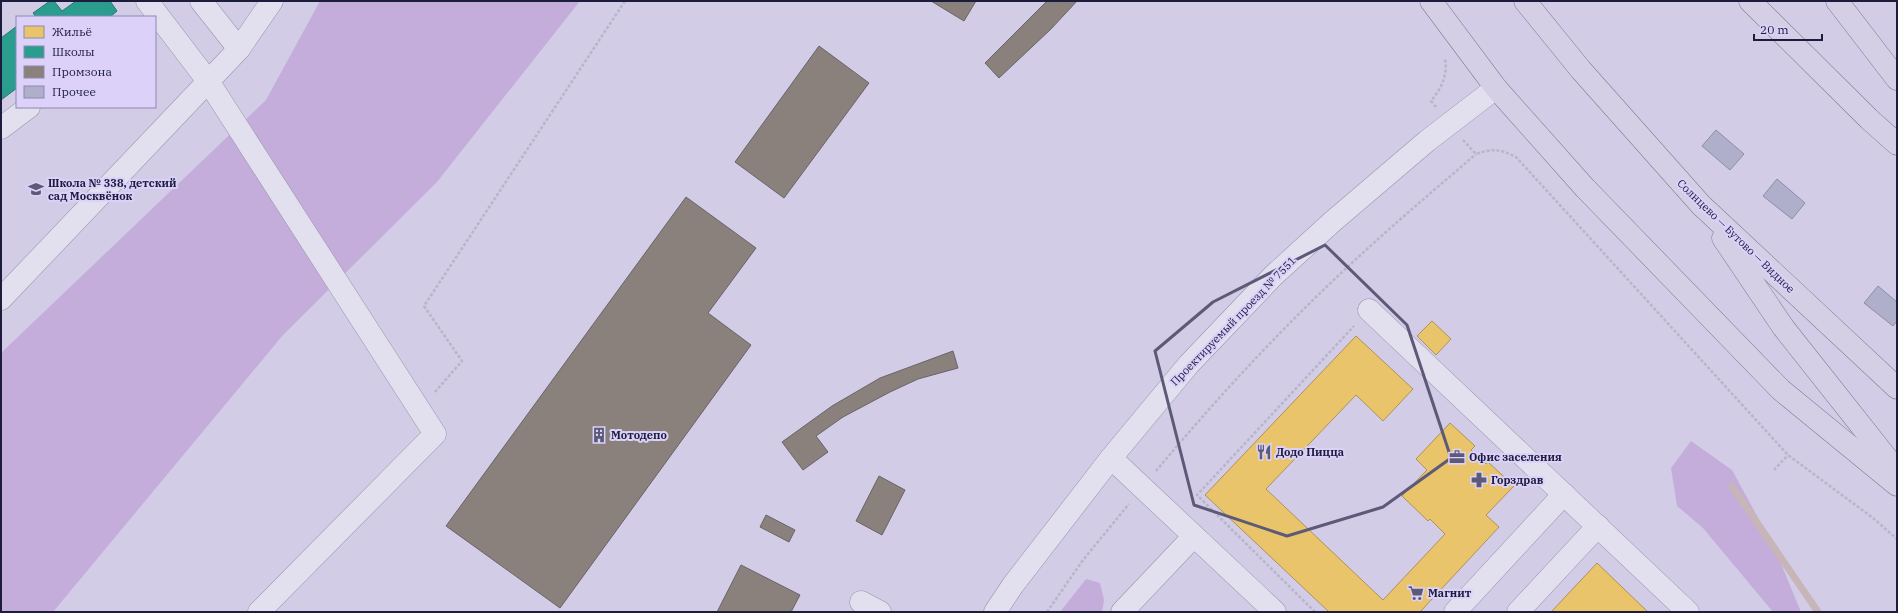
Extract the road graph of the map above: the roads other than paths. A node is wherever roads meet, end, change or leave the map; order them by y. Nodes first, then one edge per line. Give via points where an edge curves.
1 (201, 1) edge
2 (272, 1) edge
3 (1431, 1) edge
4 (1525, 1) edge
5 (1750, 1) edge
6 (1837, 1) edge
7 (1840, 1) edge
8 (156, 18) edge
9 (239, 49) junction
10 (1897, 54) edge
11 (1897, 79) edge
12 (208, 81) junction
13 (1496, 88) junction
14 (28, 108) edge
15 (1, 128) edge
16 (1897, 144) edge
17 (1701, 205) junction
18 (1, 299) edge
19 (1369, 310) road end
20 (1897, 388) edge
21 (1111, 458) junction
22 (1897, 472) edge
23 (1897, 485) edge
24 (1564, 494) junction
25 (1598, 526) junction
26 (1194, 536) junction
27 (861, 602) dead end
28 (259, 612) edge
29 (880, 612) edge
30 (995, 612) edge
31 (1122, 612) edge
32 (1275, 612) edge
33 (1455, 612) edge
34 (1518, 612) edge
35 (1688, 612) edge

1 - 9 street
2 - 9 street
3 - 13 main road
4 - 17 main road, Солнцево — Бутово — Видное via 1581,70
5 - 16 main road
6 - 11 main road
7 - 10 main road
8 - 12 street
9 - 12 street
12 - 18 street
12 - 28 street via 435,434
13 - 21 street, Проектируемый проезд № 7551 via 1427,141 1273,276 1189,364
13 - 23 main road via 1585,188 1781,390
14 - 15 street
17 - 20 main road, Солнцево — Бутово — Видное
17 - 22 main road via 1783,327
19 - 24 street
21 - 26 street
21 - 30 street, Проектируемый проезд № 7551
24 - 25 street
24 - 33 street
25 - 34 street
25 - 35 street
26 - 31 street
26 - 32 street
27 - 29 street

